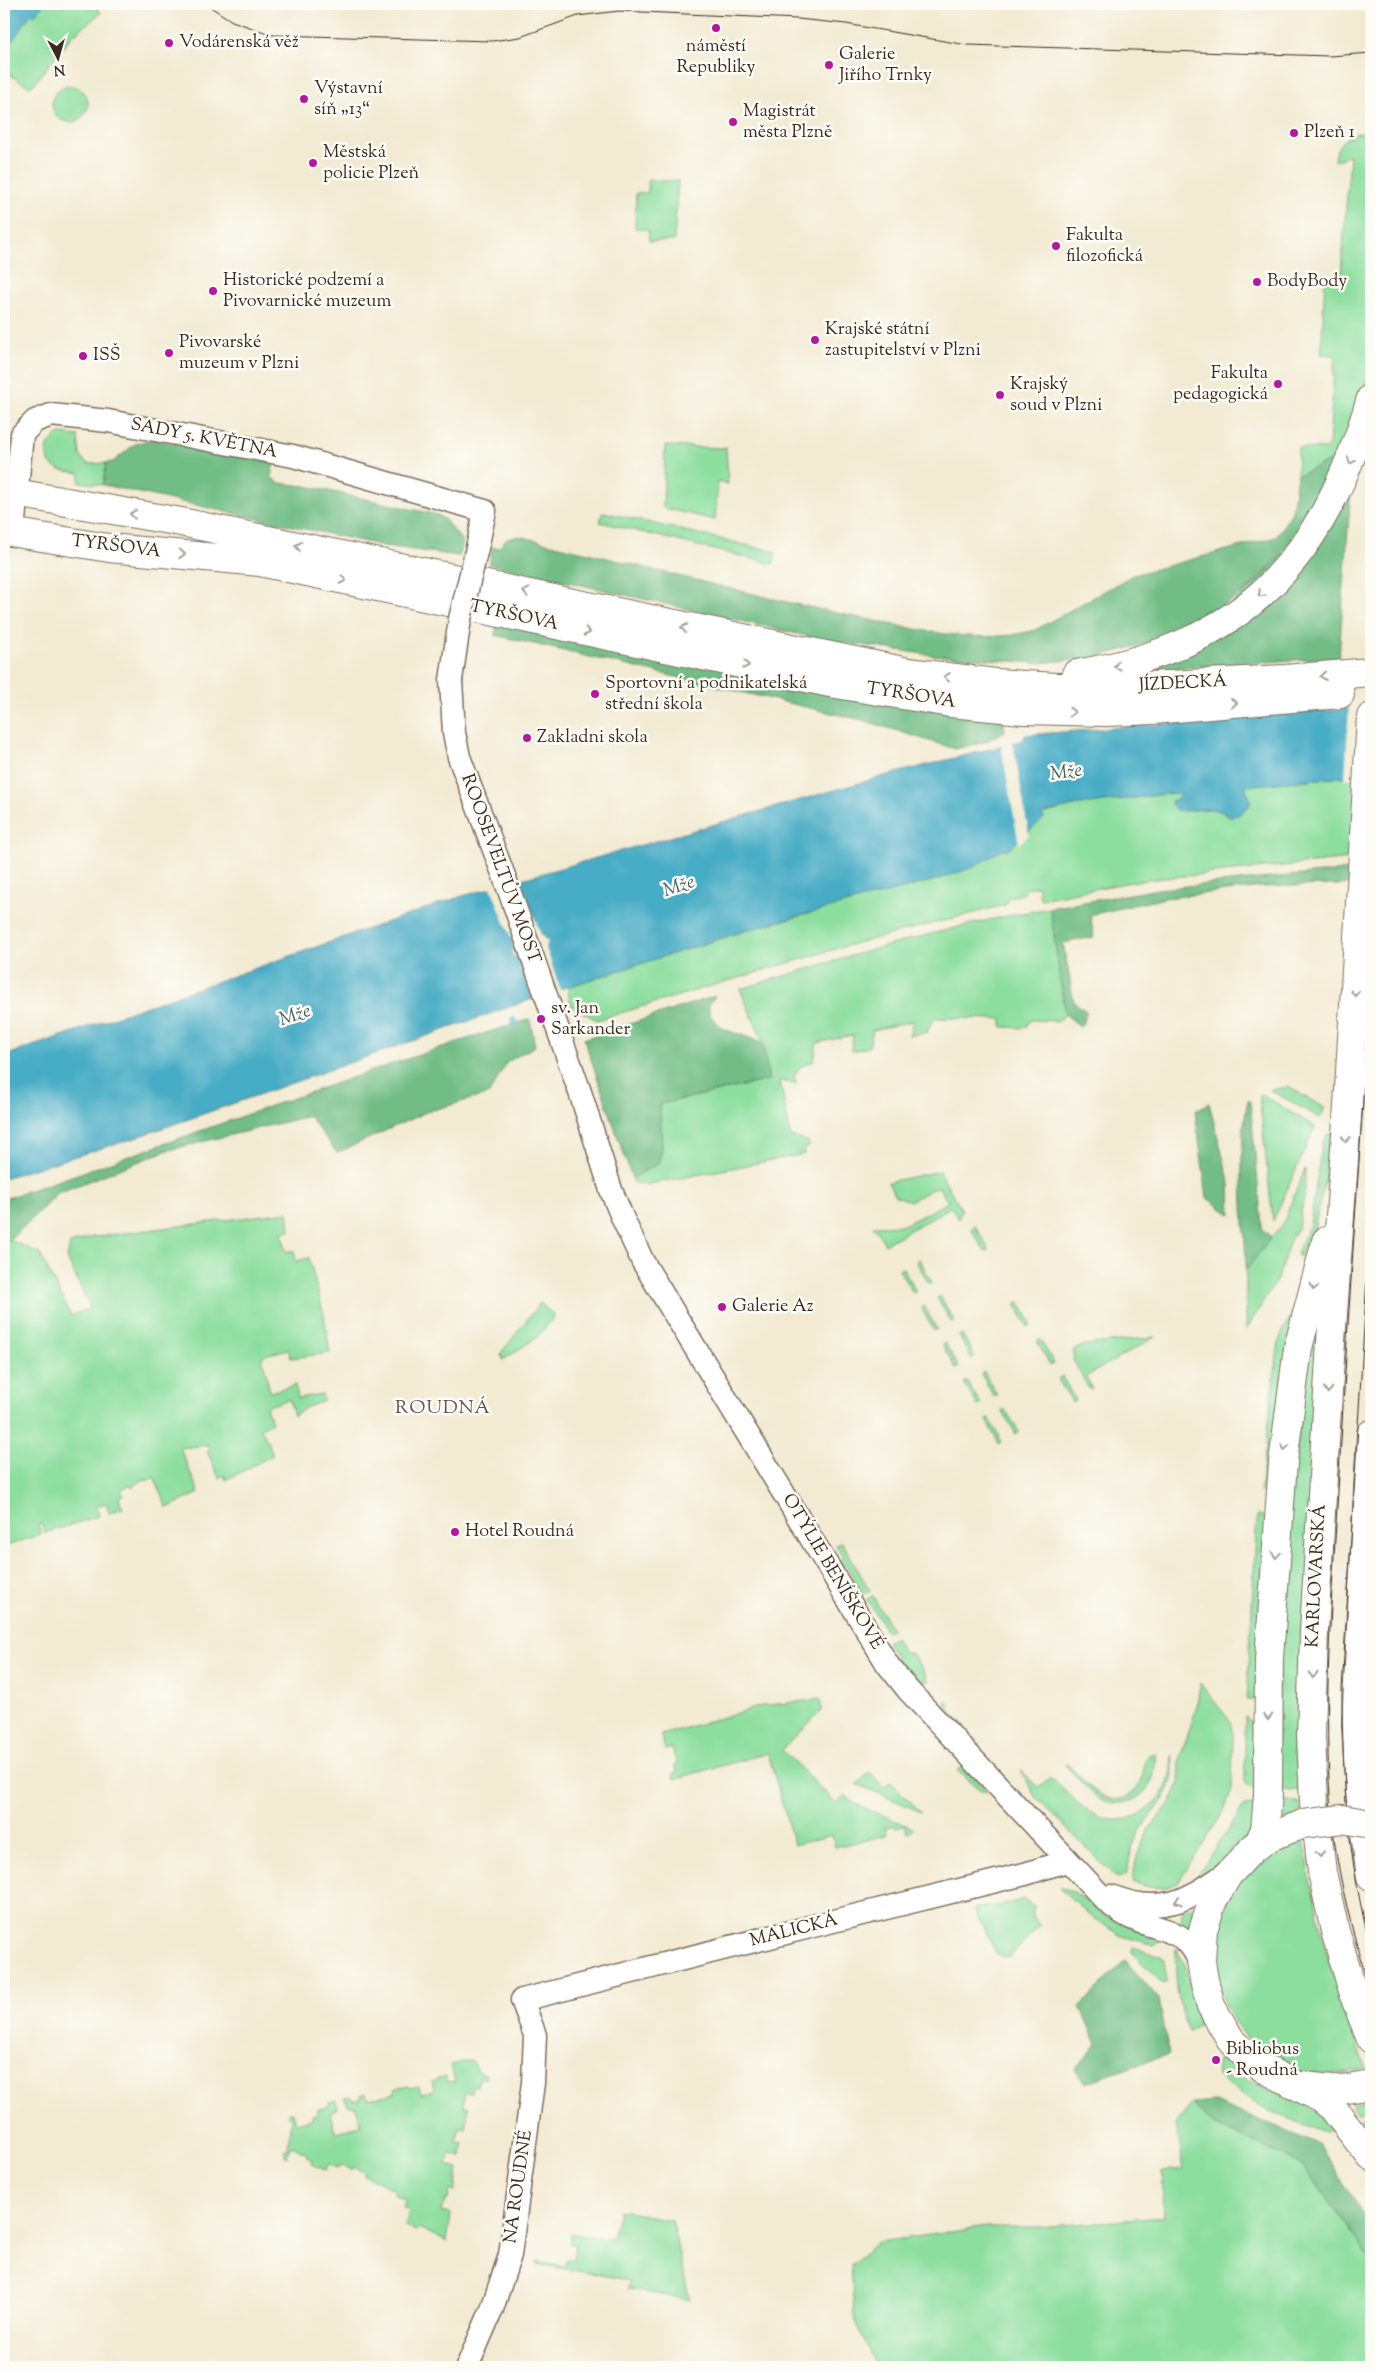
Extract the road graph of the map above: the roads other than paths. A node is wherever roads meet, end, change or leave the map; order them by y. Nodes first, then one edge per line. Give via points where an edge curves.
1 (1371, 398) edge
2 (10, 493) edge
3 (485, 511) joint
4 (8, 532) edge
5 (1371, 672) edge
6 (996, 683) junction
7 (1371, 691) edge
8 (1023, 710) joint
9 (1371, 717) edge
10 (1343, 1172) junction
11 (622, 1217) joint
12 (1371, 1434) edge
13 (1371, 1824) edge
14 (1242, 1859) junction
15 (1066, 1861) junction
16 (1371, 1877) edge
17 (1094, 1890) junction
18 (1202, 1971) junction
19 (522, 2000) joint
20 (1371, 2039) edge
21 (1286, 2080) junction
22 (1371, 2085) edge
23 (1371, 2157) edge
24 (467, 2367) edge

1 -> 6 main road via 1354,452 1325,513 1279,577 1240,612 1172,650 1114,667
2 - 3 street, SADY 5. KVĚTNA via 22,434 42,417 59,415 157,429 293,456
2 - 4 street, SADY 5. KVĚTNA
6 -> 2 main road, TYRŠOVA via 908,672 181,522
3 - 11 street, ROOSEVELTŮV MOST, bridge via 454,656 451,680 454,733 462,765 504,876
4 -> 8 main road, TYRŠOVA via 109,548 260,562 872,691
5 -> 6 main road, JÍZDECKÁ via 1129,687
8 -> 7 main road, JÍZDECKÁ via 1154,710
9 -> 10 main road, KARLOVARSKÁ
10 -> 14 main road via 1296,1357 1283,1462 1268,1659 1268,1813 1264,1834
10 -> 20 main road, KARLOVARSKÁ via 1314,1632 1311,1735 1322,1872 1335,1931
11 - 15 street, OTÝLIE BENÍŠKOVÉ via 662,1294 888,1665
12 - 16 main road via 1356,1723 1360,1796
13 - 14 main road, bridge via 1342,1820 1303,1824 1270,1837
14 -> 17 street via 1198,1893 1179,1902 1163,1905 1126,1902
14 - 18 main road via 1217,1892 1208,1914 1202,1937
15 - 17 street, OTÝLIE BENÍŠKOVÉ
15 - 19 street, MALICKÁ
17 - 18 street, OTÝLIE BENÍŠKOVÉ via 1121,1913 1185,1939 1194,1949
18 - 21 main road via 1211,2006 1227,2034 1256,2064
19 - 24 street, NA ROUDNÉ via 535,2035 533,2083 510,2255 492,2309
21 - 22 main road via 1328,2090
21 - 23 main road via 1332,2107

